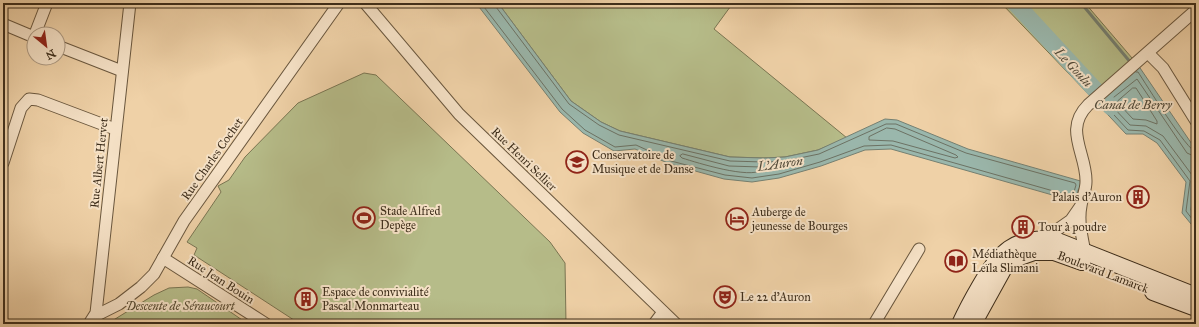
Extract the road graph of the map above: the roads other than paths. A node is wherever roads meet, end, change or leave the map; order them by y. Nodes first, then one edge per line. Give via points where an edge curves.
1 (47, 3) edge
2 (130, 3) edge
3 (339, 3) edge
4 (365, 3) edge
5 (1196, 10) edge
6 (3, 24) edge
7 (38, 26) edge
8 (26, 32) edge
9 (66, 49) edge
10 (1148, 53) junction
11 (122, 71) junction
12 (1196, 121) edge
13 (116, 129) junction
14 (3, 163) edge
15 (1081, 205) junction
16 (1044, 239) junction
17 (920, 250) dead end
18 (1086, 252) junction
19 (163, 258) junction
20 (1129, 270) junction
21 (1196, 285) edge
22 (1192, 303) edge
23 (663, 312) junction
24 (1196, 318) edge
25 (92, 320) edge
26 (266, 324) edge
27 (654, 324) edge
28 (676, 324) edge
29 (874, 324) edge
30 (960, 324) edge
31 (973, 324) edge

1 - 7 street
2 - 11 street, Rue Albert Hervet
3 - 19 street, Rue Charles Cochet via 184,221
4 - 23 street, Rue Henri Sellier via 459,114
5 - 10 street
6 - 8 street
9 - 11 street
10 - 12 street via 1163,68
10 - 15 street via 1079,115 1076,138 1086,182
11 - 13 street, Rue Albert Hervet
13 - 14 street via 29,99 21,108
13 - 25 street, Rue Albert Hervet
15 - 16 street via 1071,220
15 - 18 street via 1081,230
16 - 18 main road, Boulevard Lamarck via 1055,240
16 - 30 main road, Boulevard Lamarck via 1021,243 995,260
17 - 29 street
18 - 20 main road, Boulevard Lamarck
19 - 25 street, Rue Charles Cochet via 154,274 141,287
19 - 26 street, Rue Jean Bouin
20 - 21 main road, Boulevard Lamarck
20 - 22 main road, Boulevard Lamarck
22 - 24 street
22 - 31 main road, Boulevard Lamarck via 1073,258 1054,252 1034,252 1017,258 1004,268
23 - 27 street
23 - 28 street, Rue Henri Sellier

